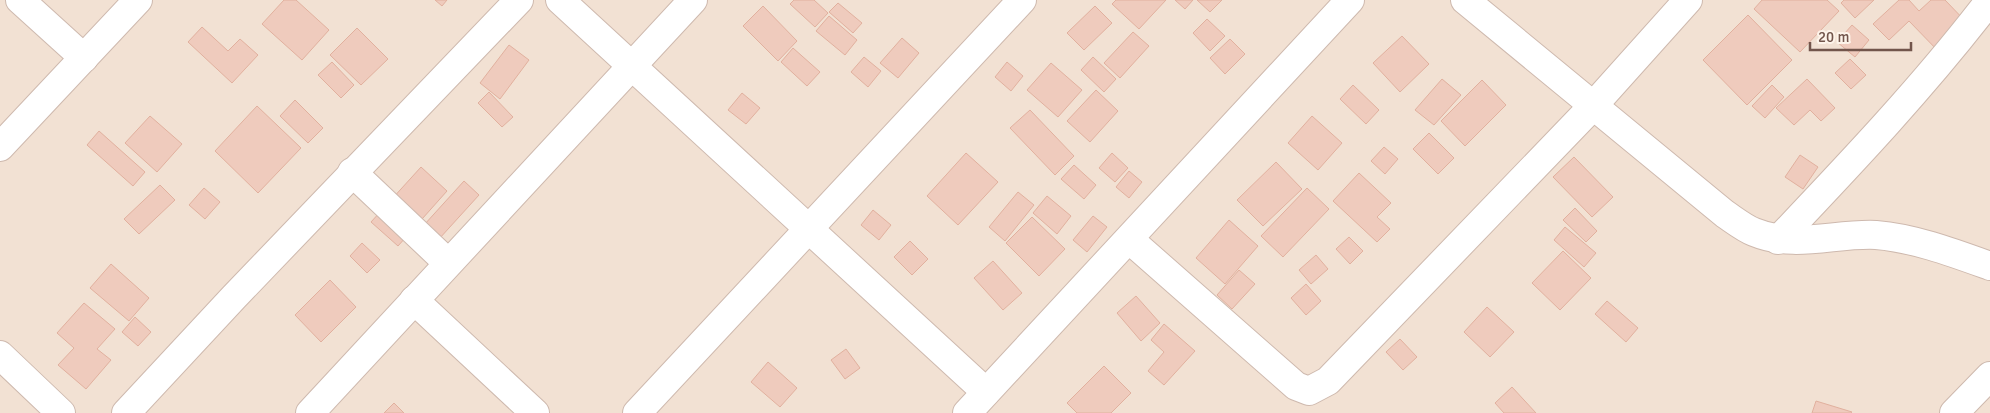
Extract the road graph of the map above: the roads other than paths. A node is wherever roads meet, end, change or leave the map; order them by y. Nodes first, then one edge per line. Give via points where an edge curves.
1 (20, 0) edge
2 (138, 0) edge
3 (519, 0) edge
4 (560, 0) edge
5 (693, 0) edge
6 (1022, 0) edge
7 (1350, 0) edge
8 (1465, 0) edge
9 (1688, 0) edge
10 (1983, 7) edge
11 (84, 58) junction
12 (632, 66) junction
13 (1592, 107) junction
14 (0, 147) edge
15 (352, 172) junction
16 (807, 229) junction
17 (1130, 240) junction
18 (1778, 240) junction
19 (448, 263) junction
20 (1990, 266) edge
21 (414, 300) junction
22 (0, 355) edge
23 (1990, 376) edge
24 (986, 392) junction
25 (61, 413) edge
26 (126, 413) edge
27 (310, 413) edge
28 (535, 413) edge
29 (637, 413) edge
30 (967, 413) edge
31 (1954, 413) edge

1 - 11 street
2 - 11 street
3 - 15 street
4 - 12 street
5 - 12 street
6 - 16 street
7 - 17 street
8 - 13 street
9 - 13 street
10 - 18 street via 1879,134
11 - 14 street
12 - 16 street
12 - 19 street
13 - 17 street via 1328,381 1309,391 1296,386
13 - 18 street via 1725,214 1753,232
15 - 19 street
15 - 26 street
16 - 24 street
16 - 29 street
17 - 24 street
18 - 20 street via 1808,241 1873,235 1895,237
19 - 21 street
21 - 27 street
21 - 28 street
22 - 25 street
23 - 31 street
24 - 30 street

